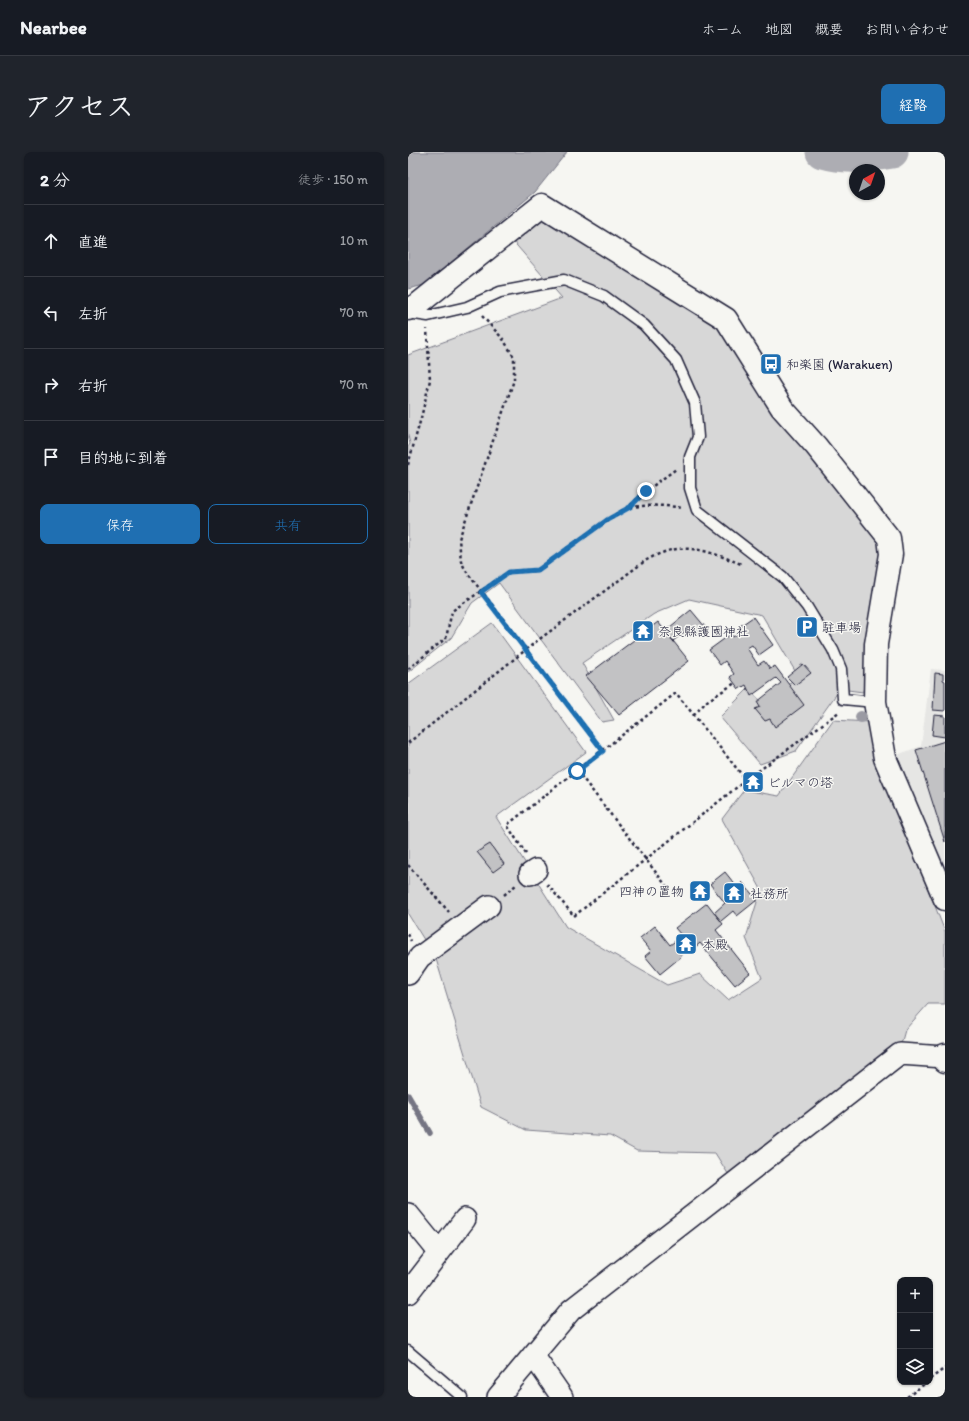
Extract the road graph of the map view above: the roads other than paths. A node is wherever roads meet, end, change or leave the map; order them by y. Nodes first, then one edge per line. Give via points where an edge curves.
1 (408, 313) edge
2 (418, 313) edge
3 (875, 702) junction
4 (945, 898) edge
5 (489, 906) road end
6 (408, 974) edge
7 (945, 1058) edge
8 (408, 1214) edge
9 (465, 1219) dead end
10 (439, 1252) junction
11 (408, 1293) edge
12 (408, 1351) edge
13 (534, 1355) junction
14 (462, 1397) edge
15 (498, 1397) edge
16 (562, 1397) edge

1 - 2 lane
2 - 3 lane via 467,307 500,292 564,280 604,296 644,325 676,360 695,403 698,437 690,457 690,488 697,510 783,578 807,607 833,650 841,669 843,699
2 - 3 street via 417,305 542,205 726,319 782,408 816,446 889,538 891,554 876,644
3 - 4 street via 886,758
5 - 6 street via 420,957
7 - 13 street via 900,1054 571,1310
8 - 10 street
9 - 10 street
10 - 11 street
12 - 14 lane
13 - 15 street
13 - 16 street

